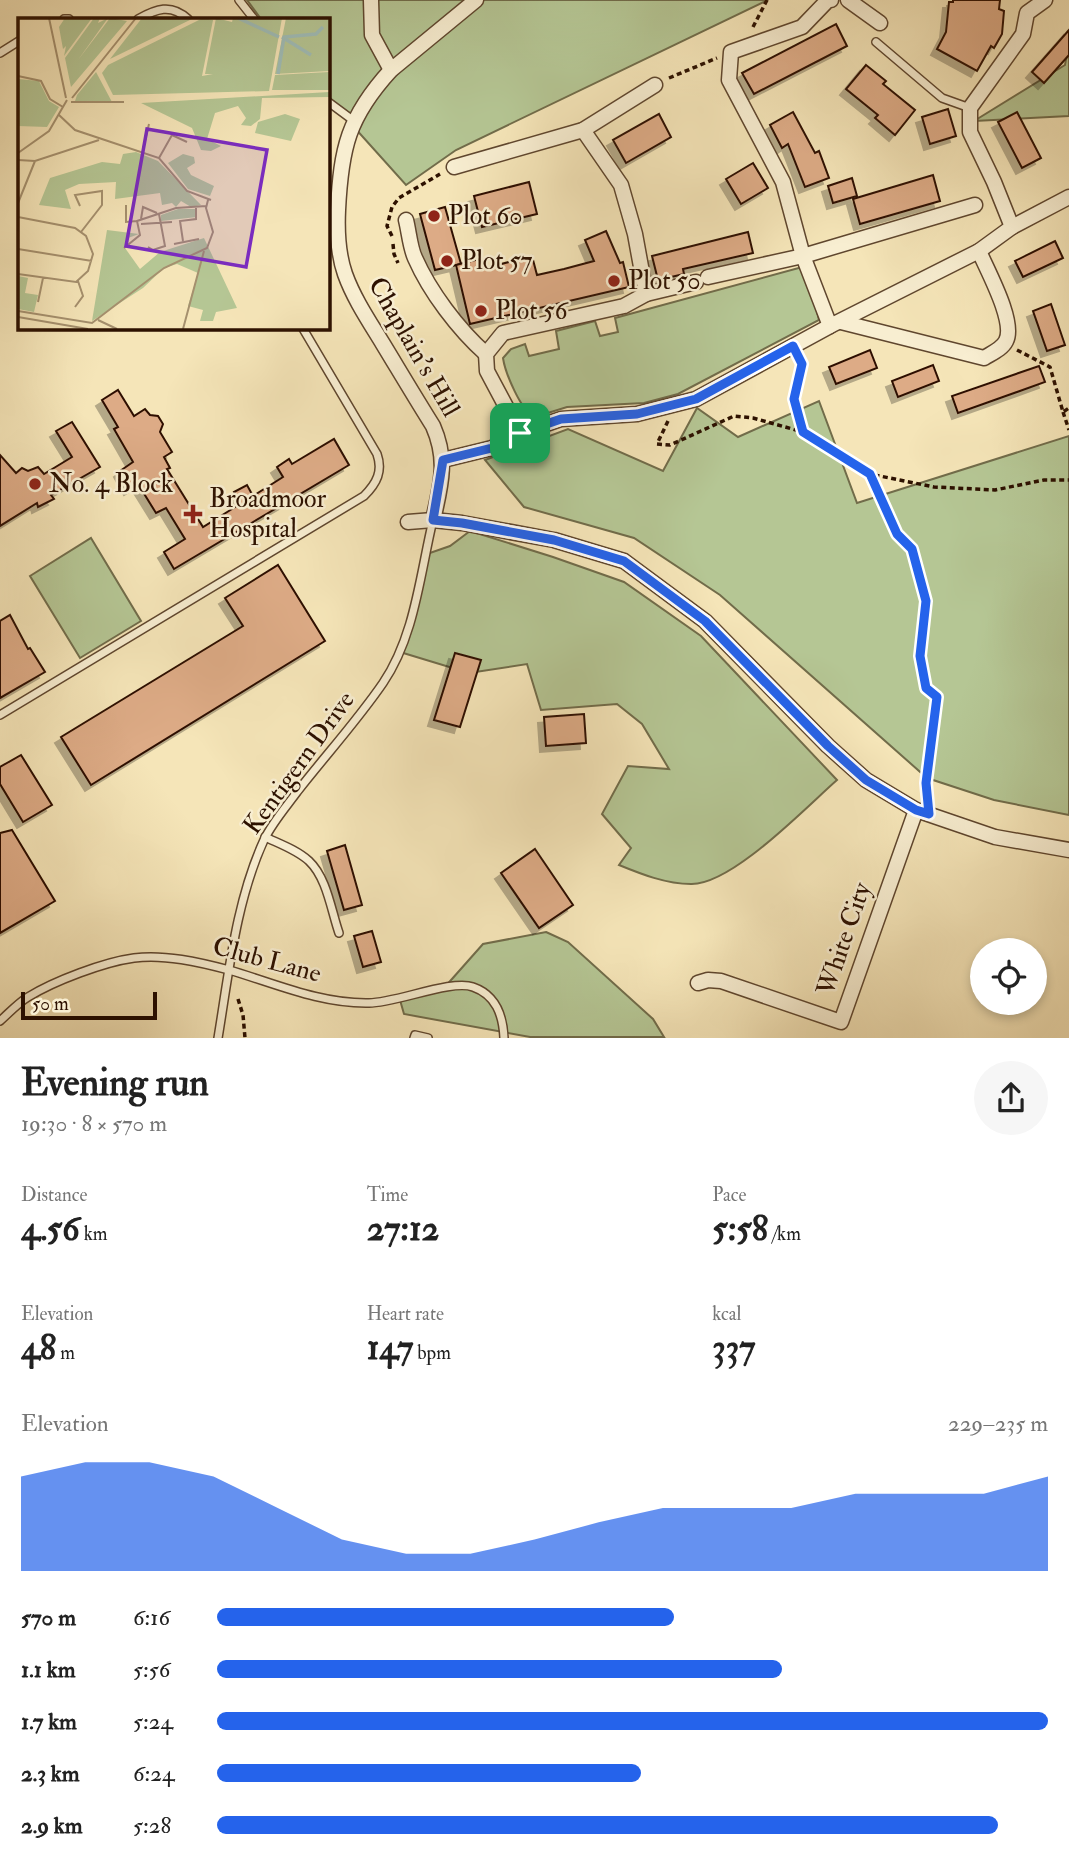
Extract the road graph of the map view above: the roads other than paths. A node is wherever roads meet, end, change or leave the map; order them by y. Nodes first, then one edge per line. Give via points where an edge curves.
1 (239, 0) edge
2 (371, 0) edge
3 (476, 0) edge
4 (831, 0) edge
5 (848, 0) edge
6 (1045, 0) edge
7 (1027, 6) edge
8 (140, 18) edge
9 (186, 18) edge
10 (253, 18) edge
11 (880, 23) dead end
12 (18, 42) edge
13 (876, 43) dead end
14 (0, 53) edge
15 (391, 70) junction
16 (655, 85) road end
17 (329, 102) edge
18 (970, 108) junction
19 (354, 121) junction
20 (583, 130) junction
21 (454, 167) dead end
22 (1069, 197) edge
23 (975, 205) dead end
24 (406, 220) dead end
25 (1012, 227) junction
26 (979, 251) junction
27 (803, 256) junction
28 (646, 294) junction
29 (836, 324) junction
30 (303, 329) edge
31 (486, 354) junction
32 (520, 433) junction
33 (443, 460) junction
34 (433, 520) junction
35 (408, 522) dead end
36 (0, 715) edge
37 (923, 812) junction
38 (265, 837) junction
39 (1069, 850) edge
40 (339, 933) dead end
41 (229, 971) junction
42 (698, 983) dead end
43 (0, 1021) edge
44 (218, 1038) edge
45 (414, 1038) edge
46 (428, 1038) edge
47 (504, 1038) edge

1 - 10 lane
2 - 15 street via 372,35
3 - 15 street, Chaplain's Hill
4 - 27 street via 802,27 736,49 729,80 783,182
5 - 11 street
6 - 7 street
7 - 18 street via 1023,34
8 - 9 lane via 164,8
12 - 14 lane
13 - 18 lane via 942,98
15 - 19 street, Chaplain's Hill
16 - 20 street
17 - 19 lane
18 - 25 street via 970,132
19 - 33 street, Chaplain's Hill via 340,173 338,223 344,272 433,426
20 - 21 street
20 - 28 street via 621,185
22 - 25 street
23 - 27 street
24 - 31 street via 414,257 445,309
25 - 26 street
26 - 29 street
26 - 29 street via 1008,320 1008,338 984,358
27 - 28 street
27 - 29 street
28 - 31 street via 624,306 503,333
29 - 32 street via 696,399 637,414 561,419
30 - 36 lane via 377,454 379,475 373,487 365,496
31 - 32 street via 487,371
32 - 33 street via 492,448
33 - 34 street, Chaplain's Hill
34 - 35 street
34 - 37 street via 554,540 624,561 705,621 866,780
34 - 38 lane, Kentigern Drive via 411,617 384,682
37 - 39 street via 995,837
37 - 42 street, White City via 841,1022 721,981
38 - 40 lane via 297,852 316,869
38 - 41 lane, Kentigern Drive
41 - 43 lane, Club Lane via 163,958 134,958 46,988
41 - 44 lane, Kentigern Drive
41 - 47 lane, Club Lane via 279,988 368,1004 457,985 472,986 499,1007
45 - 46 lane

